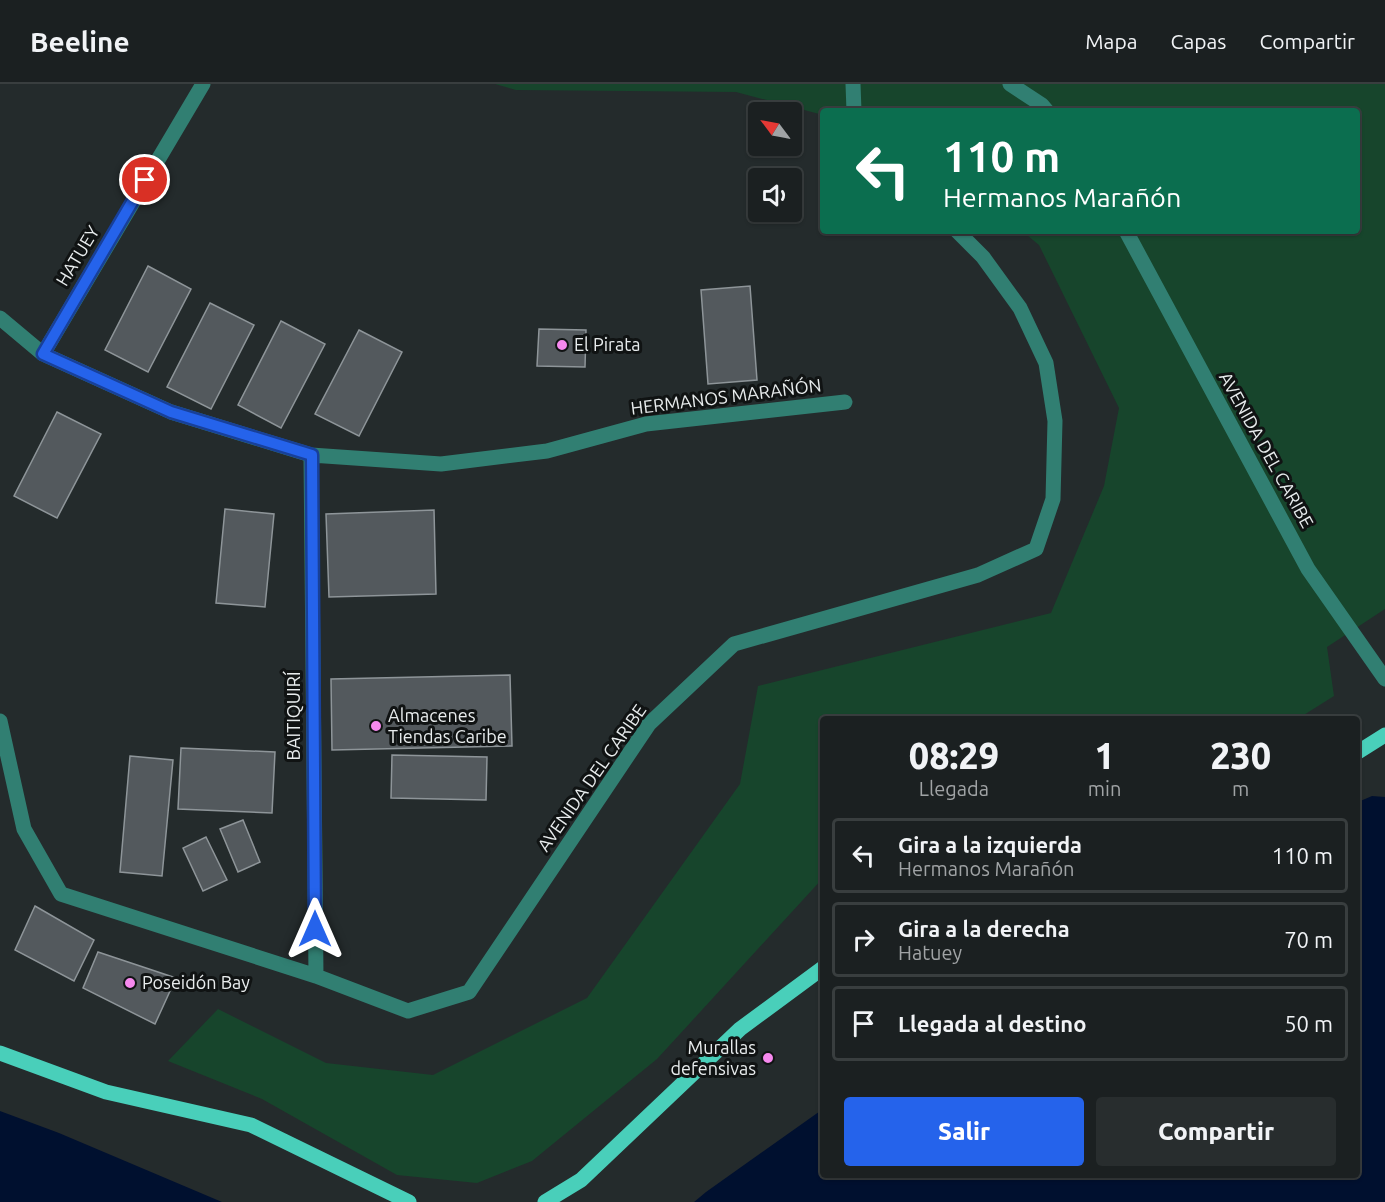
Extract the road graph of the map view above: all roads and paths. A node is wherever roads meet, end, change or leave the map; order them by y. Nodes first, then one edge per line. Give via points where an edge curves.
1 (202, 84) edge
2 (854, 84) edge
3 (1010, 84) edge
4 (854, 108) edge
5 (1044, 108) edge
6 (960, 234) edge
7 (1128, 234) edge
8 (0, 318) edge
9 (43, 354) junction
10 (845, 402) dead end
11 (312, 455) junction
12 (1385, 679) edge
13 (0, 721) edge
14 (1385, 735) edge
15 (1360, 751) edge
16 (820, 970) edge
17 (316, 976) junction
18 (0, 1053) edge
19 (409, 1202) edge
20 (545, 1202) edge

1 - 9 street, HATUEY
2 - 4 street
3 - 5 street
6 - 17 street, AVENIDA DEL CARIBE via 984,257 1020,308 1046,363 1055,421 1053,500 1036,549 978,575 734,644 650,724 469,992 408,1011
7 - 12 street, AVENIDA DEL CARIBE via 1308,569
8 - 9 street, HERMANOS MARAÑÓN
9 - 11 street, HERMANOS MARAÑÓN via 171,412
10 - 11 street, HERMANOS MARAÑÓN via 646,424 547,451 441,464
11 - 17 street, BAITIQUIRÍ
13 - 17 street, AVENIDA DEL CARIBE via 24,829 61,894
14 - 15 main road
16 - 20 main road via 740,1029 581,1180
18 - 19 main road via 106,1092 251,1125

